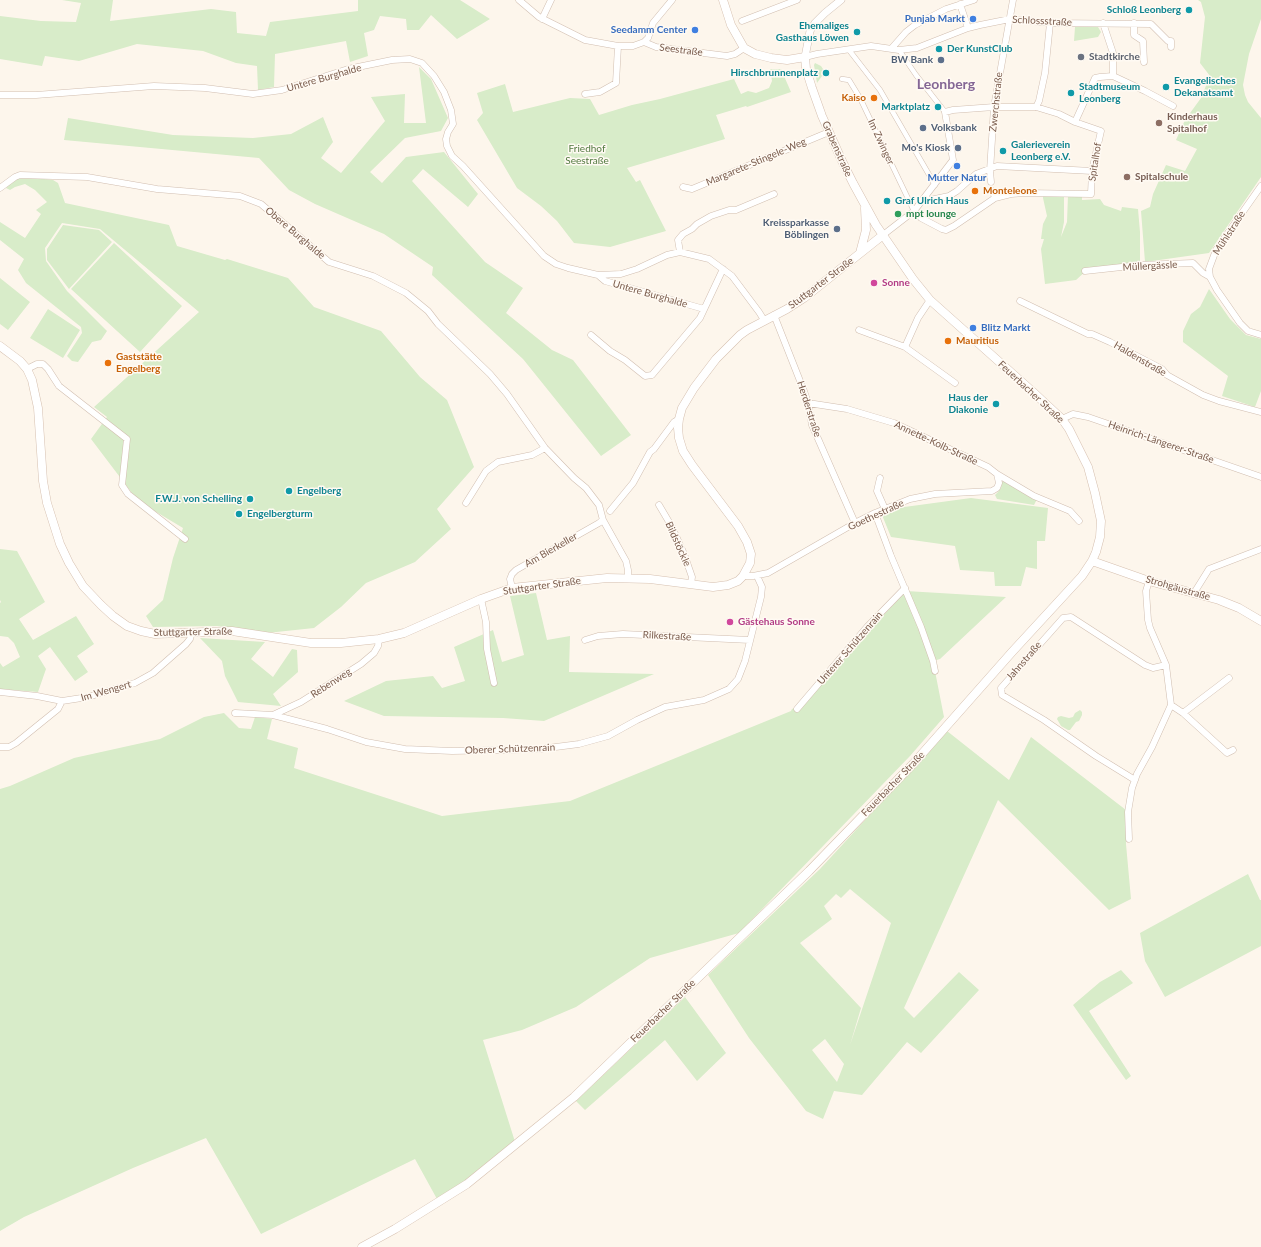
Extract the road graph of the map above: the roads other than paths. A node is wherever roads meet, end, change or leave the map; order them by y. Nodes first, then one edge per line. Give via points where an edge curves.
1 (519, 0) edge
2 (551, 0) edge
3 (672, 0) edge
4 (723, 0) edge
5 (797, 0) edge
6 (841, 0) edge
7 (974, 0) edge
8 (1012, 0) edge
9 (960, 4) junction
10 (542, 19) junction
11 (1010, 19) junction
12 (742, 21) dead end
13 (1050, 23) junction
14 (1103, 23) junction
15 (1134, 23) junction
16 (968, 28) junction
17 (644, 42) junction
18 (618, 46) junction
19 (1170, 47) dead end
20 (744, 48) junction
21 (891, 49) junction
22 (849, 50) junction
23 (899, 50) junction
24 (805, 58) junction
25 (1144, 62) dead end
26 (1113, 76) junction
27 (842, 79) dead end
28 (585, 94) dead end
29 (0, 95) edge
30 (1173, 106) dead end
31 (994, 107) junction
32 (1036, 107) junction
33 (945, 112) junction
34 (1075, 122) junction
35 (829, 132) junction
36 (991, 167) junction
37 (1092, 170) junction
38 (933, 182) junction
39 (991, 182) dead end
40 (1261, 186) edge
41 (683, 187) dead end
42 (0, 188) edge
43 (993, 191) dead end
44 (774, 194) dead end
45 (925, 198) junction
46 (997, 198) junction
47 (864, 205) junction
48 (914, 211) junction
49 (883, 235) junction
50 (680, 252) junction
51 (860, 253) junction
52 (723, 269) junction
53 (1085, 271) dead end
54 (598, 275) junction
55 (1210, 277) junction
56 (930, 300) junction
57 (1020, 301) dead end
58 (704, 310) junction
59 (774, 316) junction
60 (764, 320) junction
61 (859, 330) dead end
62 (591, 335) dead end
63 (1261, 335) edge
64 (0, 346) edge
65 (905, 347) junction
66 (27, 369) junction
67 (956, 383) dead end
68 (808, 403) junction
69 (1261, 412) edge
70 (1062, 418) junction
71 (679, 419) junction
72 (545, 448) junction
73 (994, 472) junction
74 (1261, 477) edge
75 (880, 478) dead end
76 (466, 503) dead end
77 (659, 506) dead end
78 (886, 509) junction
79 (610, 511) dead end
80 (875, 513) junction
81 (603, 520) junction
82 (1080, 521) dead end
83 (855, 523) junction
84 (185, 538) dead end
85 (1261, 549) edge
86 (1092, 561) junction
87 (743, 576) junction
88 (757, 576) junction
89 (628, 578) junction
90 (1149, 580) junction
91 (691, 584) junction
92 (512, 588) junction
93 (905, 588) junction
94 (1194, 593) junction
95 (481, 599) junction
96 (1261, 621) edge
97 (192, 632) junction
98 (379, 639) junction
99 (585, 640) dead end
100 (750, 640) junction
101 (1166, 665) junction
102 (935, 671) dead end
103 (1229, 678) dead end
104 (494, 684) dead end
105 (0, 692) edge
106 (62, 701) junction
107 (1171, 705) junction
108 (797, 709) dead end
109 (235, 713) dead end
110 (1183, 713) junction
111 (273, 715) junction
112 (0, 747) edge
113 (1233, 750) dead end
114 (1135, 780) junction
115 (1129, 839) dead end
116 (362, 1247) edge

1 - 10 street, Seestraße
2 - 10 street
3 - 17 street via 652,23 648,38
4 - 20 main road via 731,25
5 - 12 street
6 - 24 street via 815,23 810,31
7 - 9 street
8 - 11 street, Zwerchstraße
9 - 16 street
9 - 21 street via 915,25
10 - 18 street, Seestraße via 585,40
11 - 13 street, Schlossstraße
11 - 16 street, Schlossstraße
11 - 31 street, Zwerchstraße
13 - 14 street, Schlossstraße
13 - 32 street via 1045,73
14 - 15 street, Schlossstraße
14 - 26 street via 1113,53
15 - 19 street, Schlossstraße via 1151,24 1168,41 1172,41
15 - 25 street via 1134,35 1143,41
16 - 23 street, Schlossstraße via 918,48
17 - 18 street, Seestraße via 633,46
17 - 20 street, Seestraße via 656,47 727,56
18 - 28 street via 616,83 600,92
20 - 24 main road via 771,58
21 - 22 street via 871,46
21 - 23 street
22 - 24 street
22 - 38 street via 880,90
23 - 33 street
24 - 35 main road, Grabenstraße via 812,88
26 - 30 street
26 - 34 street via 1095,78
27 - 48 street, Im Zwinger via 849,80 860,98
29 - 54 street, Untere Burghalde via 36,95 154,86 205,88 253,94 282,90 348,69 410,59 422,64 434,76 444,92 453,124 446,139 452,156 544,256 556,264
31 - 32 street
31 - 33 street
31 - 36 street, Zwerchstraße
32 - 34 street
33 - 38 street via 953,160
34 - 37 street, Spitalhof via 1101,131
35 - 41 street, Margarete-Stingele-Weg via 692,189
35 - 47 main road, Grabenstraße
36 - 37 street
36 - 39 street, Zwerchstraße
36 - 45 street via 976,174 949,196 930,200
37 - 46 street, Spitalhof via 1091,194 1016,193
38 - 45 street
40 - 55 street, Mühlstraße via 1216,250 1209,269
42 - 72 street, Obere Burghalde via 20,175 87,177 157,189 240,196 261,204 329,262 392,284 428,311 503,389
43 - 46 street
44 - 50 street via 736,210 711,216 697,224 678,240
45 - 48 street
46 - 48 street via 946,230 921,218
47 - 49 main road, Grabenstraße
47 - 51 main road via 866,230
48 - 49 street
49 - 51 main road, Stuttgarter Straße
49 - 56 main road, Feuerbacher Straße
50 - 52 street via 709,259
50 - 54 street, Untere Burghalde via 621,274
51 - 59 main road, Stuttgarter Straße via 804,298
52 - 58 street
52 - 60 street via 732,276
53 - 55 street, Müllergässle via 1193,263
54 - 58 street, Untere Burghalde via 605,281
55 - 63 street via 1240,323 1248,331
56 - 65 street via 918,318
56 - 70 main road, Feuerbacher Straße
57 - 69 street, Haldenstraße via 1110,342 1203,395
58 - 62 street via 652,375 645,376
59 - 60 main road, Stuttgarter Straße
59 - 68 street, Herderstraße
60 - 71 main road, Stuttgarter Straße via 740,335 716,359 694,388 682,408
61 - 65 street
64 - 66 main road, Stuttgarter Straße
65 - 67 street
66 - 84 street via 44,364 59,386 127,439 122,485 128,494
66 - 97 main road, Stuttgarter Straße via 34,386 38,408 43,481 52,524 69,563 83,586 101,606 127,626 154,634
68 - 73 street, Annette-Kolb-Straße via 847,409 894,423
68 - 83 street, Herderstraße via 812,425
70 - 74 street, Heinrich-Längerer-Straße via 1073,414 1088,417
70 - 86 main road, Feuerbacher Straße via 1088,467 1101,521 1100,537
71 - 79 street via 650,452 633,483
71 - 87 main road, Stuttgarter Straße via 679,438 683,451 747,542 751,554 750,563
72 - 76 street via 532,455 498,462 486,471
72 - 81 street, Obere Burghalde via 586,488 599,505
73 - 78 street, Goethestraße via 999,483 992,491 935,494 910,499
73 - 82 street, Annette-Kolb-Straße via 1034,496 1070,511
75 - 78 street via 877,491
77 - 91 street, Bildstöckle via 684,554 692,577
78 - 80 street, Goethestraße
80 - 83 street, Goethestraße
80 - 93 street
81 - 89 street, Obere Burghalde via 626,561
81 - 92 street, Am Bierkeller via 516,570 510,579
83 - 88 street, Goethestraße via 783,565
85 - 94 street via 1209,569
86 - 90 main road, Strohgäustraße
86 - 116 main road, Feuerbacher Straße via 1079,579 913,764 809,871 574,1097 467,1184
87 - 88 street, Goethestraße
87 - 91 main road, Stuttgarter Straße via 728,585 713,587
88 - 100 street, Oberer Schützenrain via 762,587 761,597
89 - 91 main road, Stuttgarter Straße
89 - 92 main road, Stuttgarter Straße via 592,579
90 - 94 main road, Strohgäustraße
90 - 101 street via 1146,589 1148,620
92 - 95 main road, Stuttgarter Straße
93 - 102 street via 928,645
93 - 108 street, Unterer Schützenrain
94 - 96 main road, Strohgäustraße via 1226,603
95 - 98 main road, Stuttgarter Straße via 404,633
95 - 104 street
97 - 98 main road, Stuttgarter Straße via 232,631 311,643
97 - 106 street, Im Wengert via 190,639 182,648 144,679 88,697
98 - 111 street, Rebenweg via 374,653 361,664 301,702
99 - 100 street, Rilkestraße via 623,634
100 - 111 street, Oberer Schützenrain via 738,679 729,689 704,700 665,707 608,736 579,744 540,749 405,749 366,742
101 - 107 street
101 - 114 street, Jahnstraße via 1154,668 1144,665 1071,617 1064,618 1001,688 1002,695
103 - 110 street
105 - 106 street, Im Wengert
106 - 112 street via 58,709 16,743 9,747
107 - 110 street
107 - 114 street
109 - 111 street, Oberer Schützenrain
110 - 113 street via 1227,753
114 - 115 street via 1128,812

